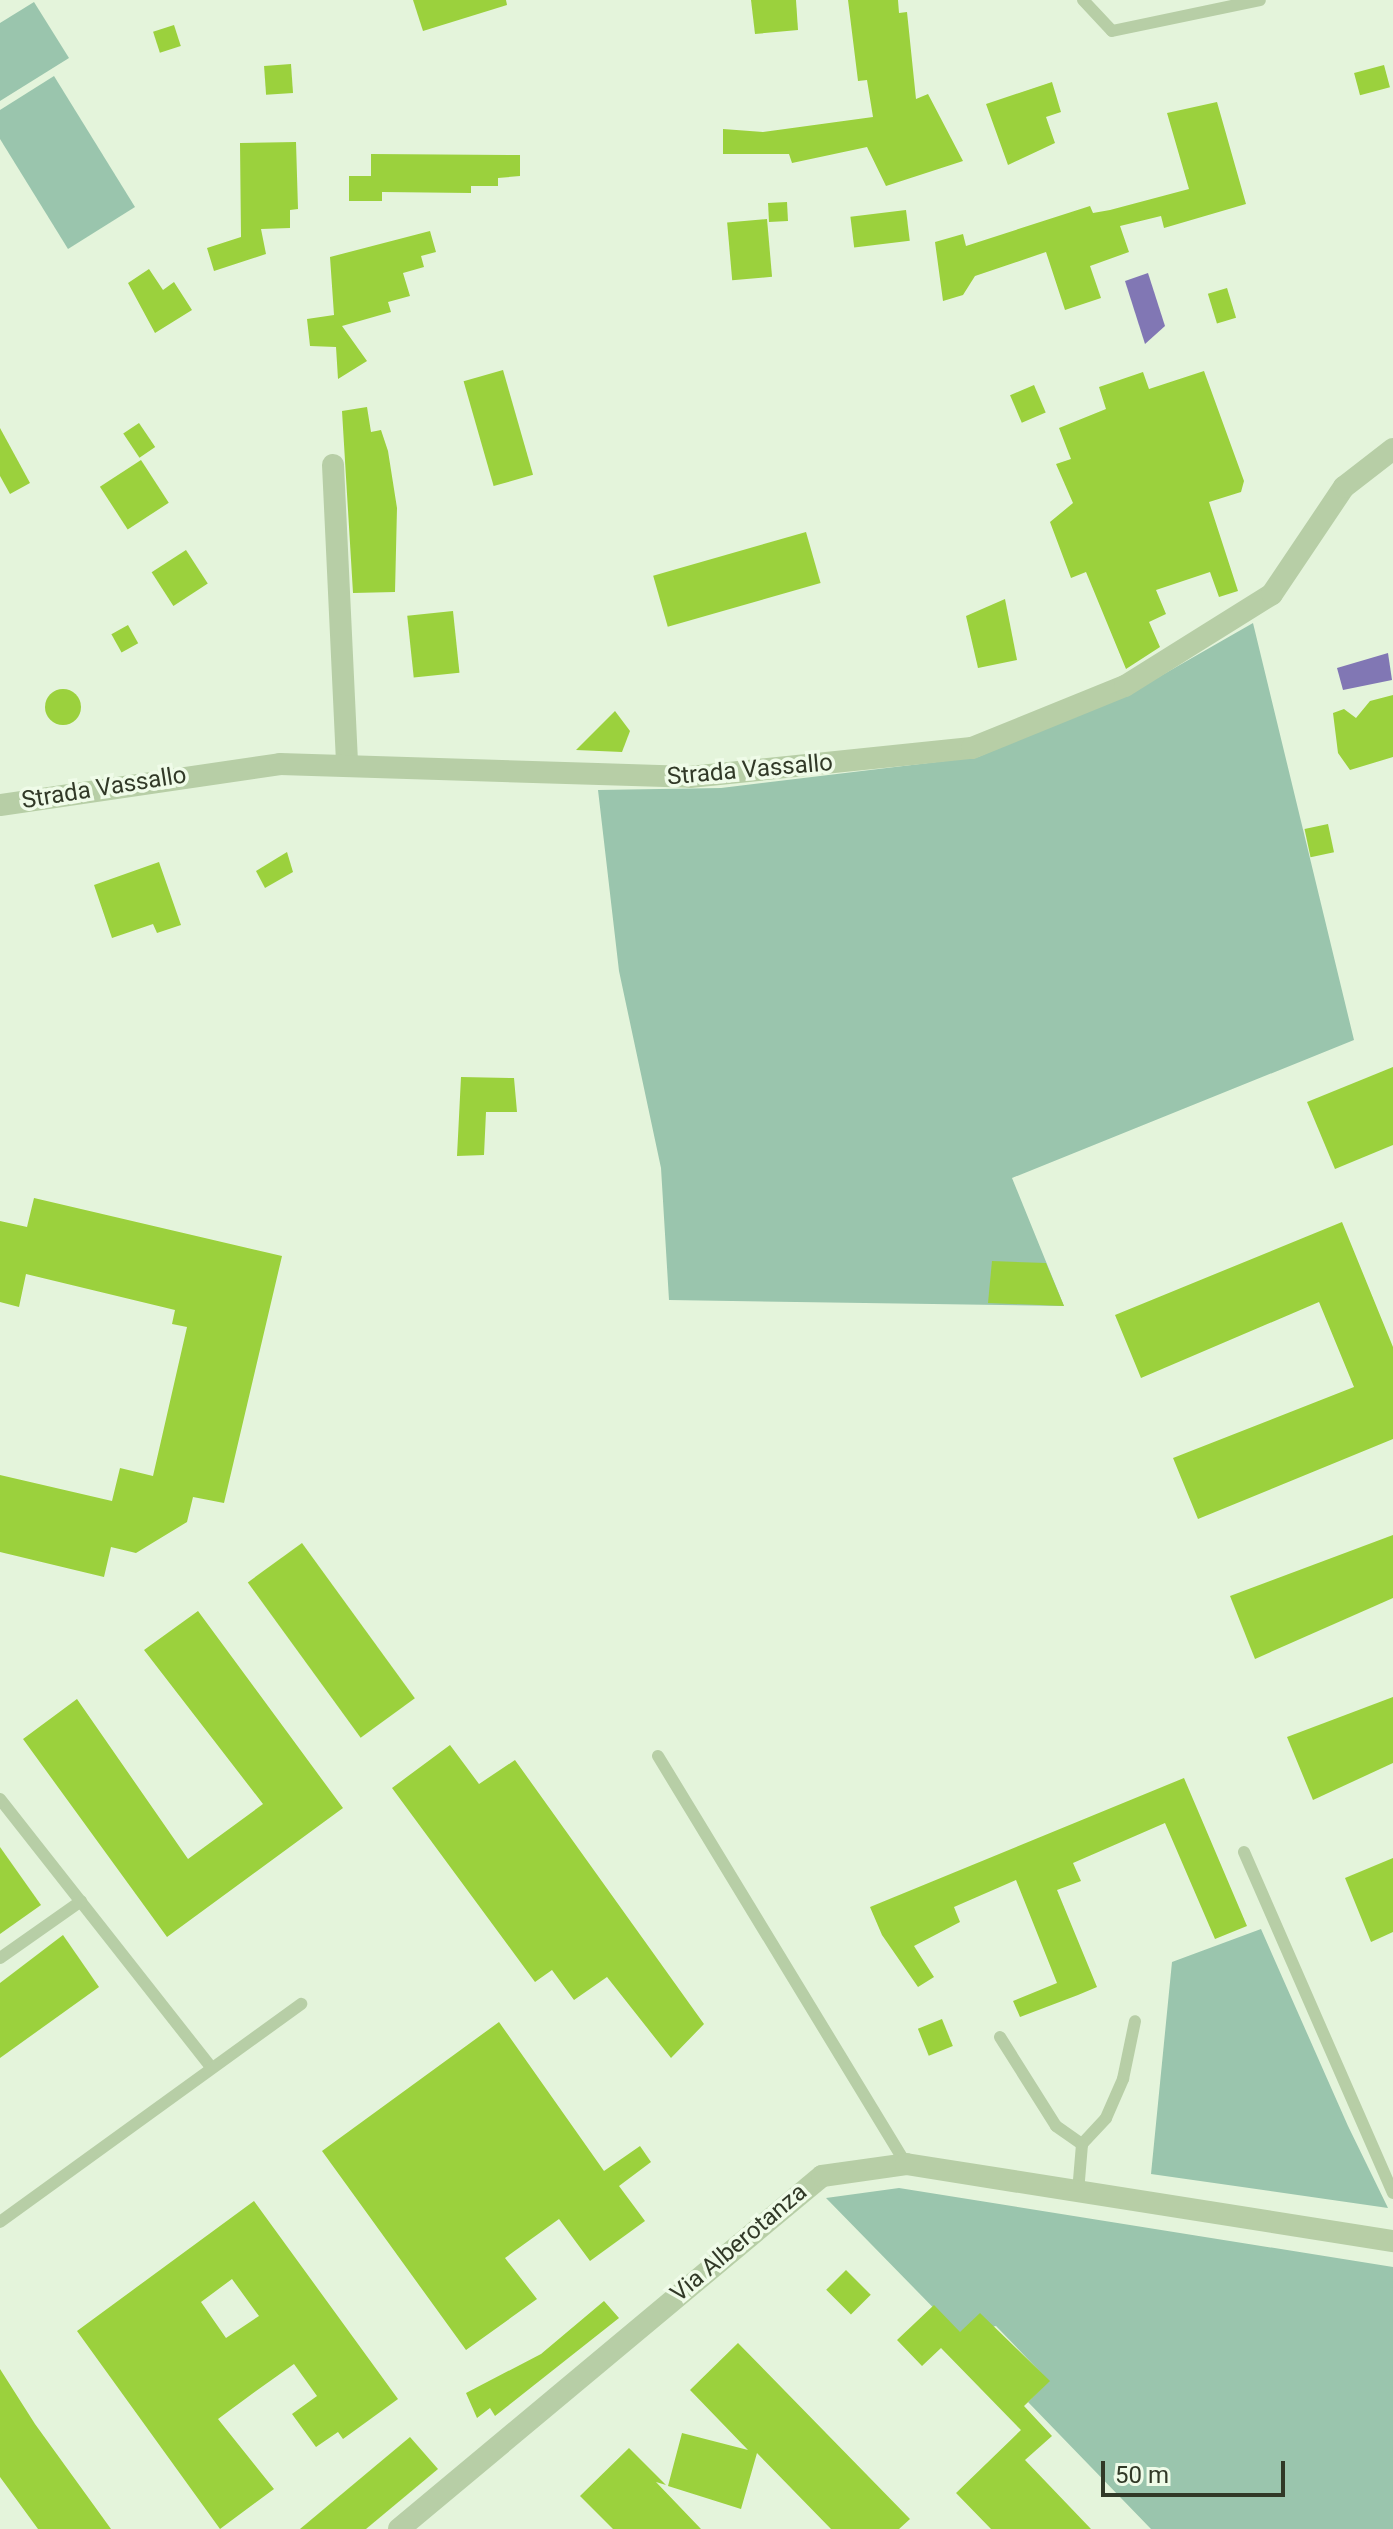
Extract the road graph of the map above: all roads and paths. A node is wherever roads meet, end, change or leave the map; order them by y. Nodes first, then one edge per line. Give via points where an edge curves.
1 (1083, 0) edge
2 (1251, 1) edge
3 (1393, 449) edge
4 (333, 465) dead end
5 (347, 765) junction
6 (0, 805) edge
7 (658, 1756) dead end
8 (0, 1799) edge
9 (1244, 1852) dead end
10 (81, 1901) junction
11 (0, 1958) edge
12 (301, 2004) dead end
13 (1135, 2021) dead end
14 (1000, 2037) dead end
15 (212, 2068) junction
16 (1082, 2144) junction
17 (906, 2164) junction
18 (1078, 2192) junction
19 (1393, 2193) edge
20 (0, 2222) edge
21 (1393, 2241) edge
22 (399, 2529) edge

1 - 2 lane via 1112,31
3 - 5 street, Strada Vassallo via 1344,487 1272,594 1125,686 972,748 676,778
4 - 5 street
5 - 6 street, Strada Vassallo via 220,770
7 - 17 lane
8 - 10 lane
9 - 19 lane
10 - 11 lane
10 - 15 lane
12 - 15 lane
13 - 16 lane via 1123,2079 1106,2118
14 - 16 lane via 1056,2126
15 - 20 lane
16 - 18 lane
17 - 18 street, Via Alberotanza
17 - 22 street, Via Alberotanza via 841,2171 807,2185
18 - 21 street, Via Alberotanza

